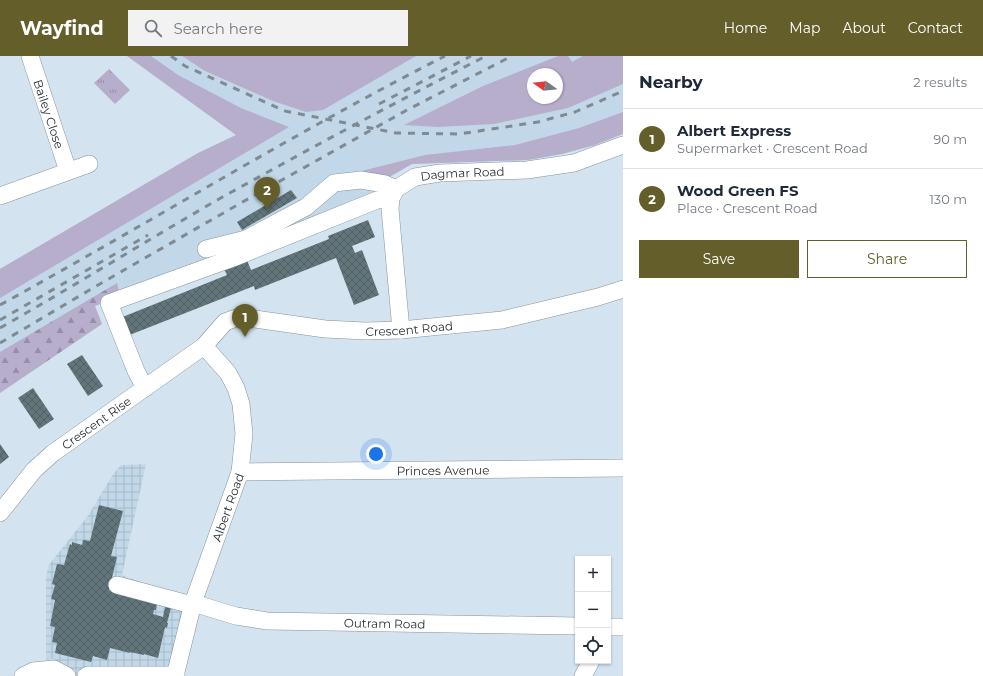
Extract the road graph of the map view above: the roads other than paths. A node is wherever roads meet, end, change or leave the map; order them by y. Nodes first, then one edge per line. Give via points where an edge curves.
1 (30, 56) edge
2 (623, 145) edge
3 (89, 164) dead end
4 (68, 171) junction
5 (394, 194) junction
6 (0, 196) edge
7 (206, 249) dead end
8 (623, 289) edge
9 (402, 330) junction
10 (204, 346) junction
11 (145, 388) junction
12 (623, 468) edge
13 (240, 472) junction
14 (0, 513) edge
15 (117, 585) dead end
16 (193, 604) junction
17 (575, 626) edge
18 (611, 627) edge
19 (623, 627) edge
20 (589, 664) edge
21 (24, 676) edge
22 (67, 676) edge
23 (86, 676) edge
24 (175, 676) edge
25 (583, 676) edge

1 - 4 street, Bailey Close
2 - 5 street, Dagmar Road via 574,163 527,170 440,173 415,177
3 - 4 street
4 - 6 street
5 - 7 street via 385,184 361,180 334,183 306,206 246,239
5 - 9 street via 392,223
5 - 11 street via 233,258 109,303
8 - 9 street, Crescent Road via 502,320
9 - 10 street, Crescent Road via 325,329 236,318 225,322
10 - 11 street, Crescent Rise
10 - 13 street, Albert Road via 228,373 241,404 244,434
11 - 14 street, Crescent Rise via 48,457 34,470
12 - 13 street, Princes Avenue
13 - 16 street, Albert Road
15 - 16 street, Outram Road
16 - 17 street, Outram Road via 236,616 267,620
16 - 24 street, Albert Road
18 - 19 street
20 - 25 street
21 - 22 street via 33,671 54,669
23 - 24 street

